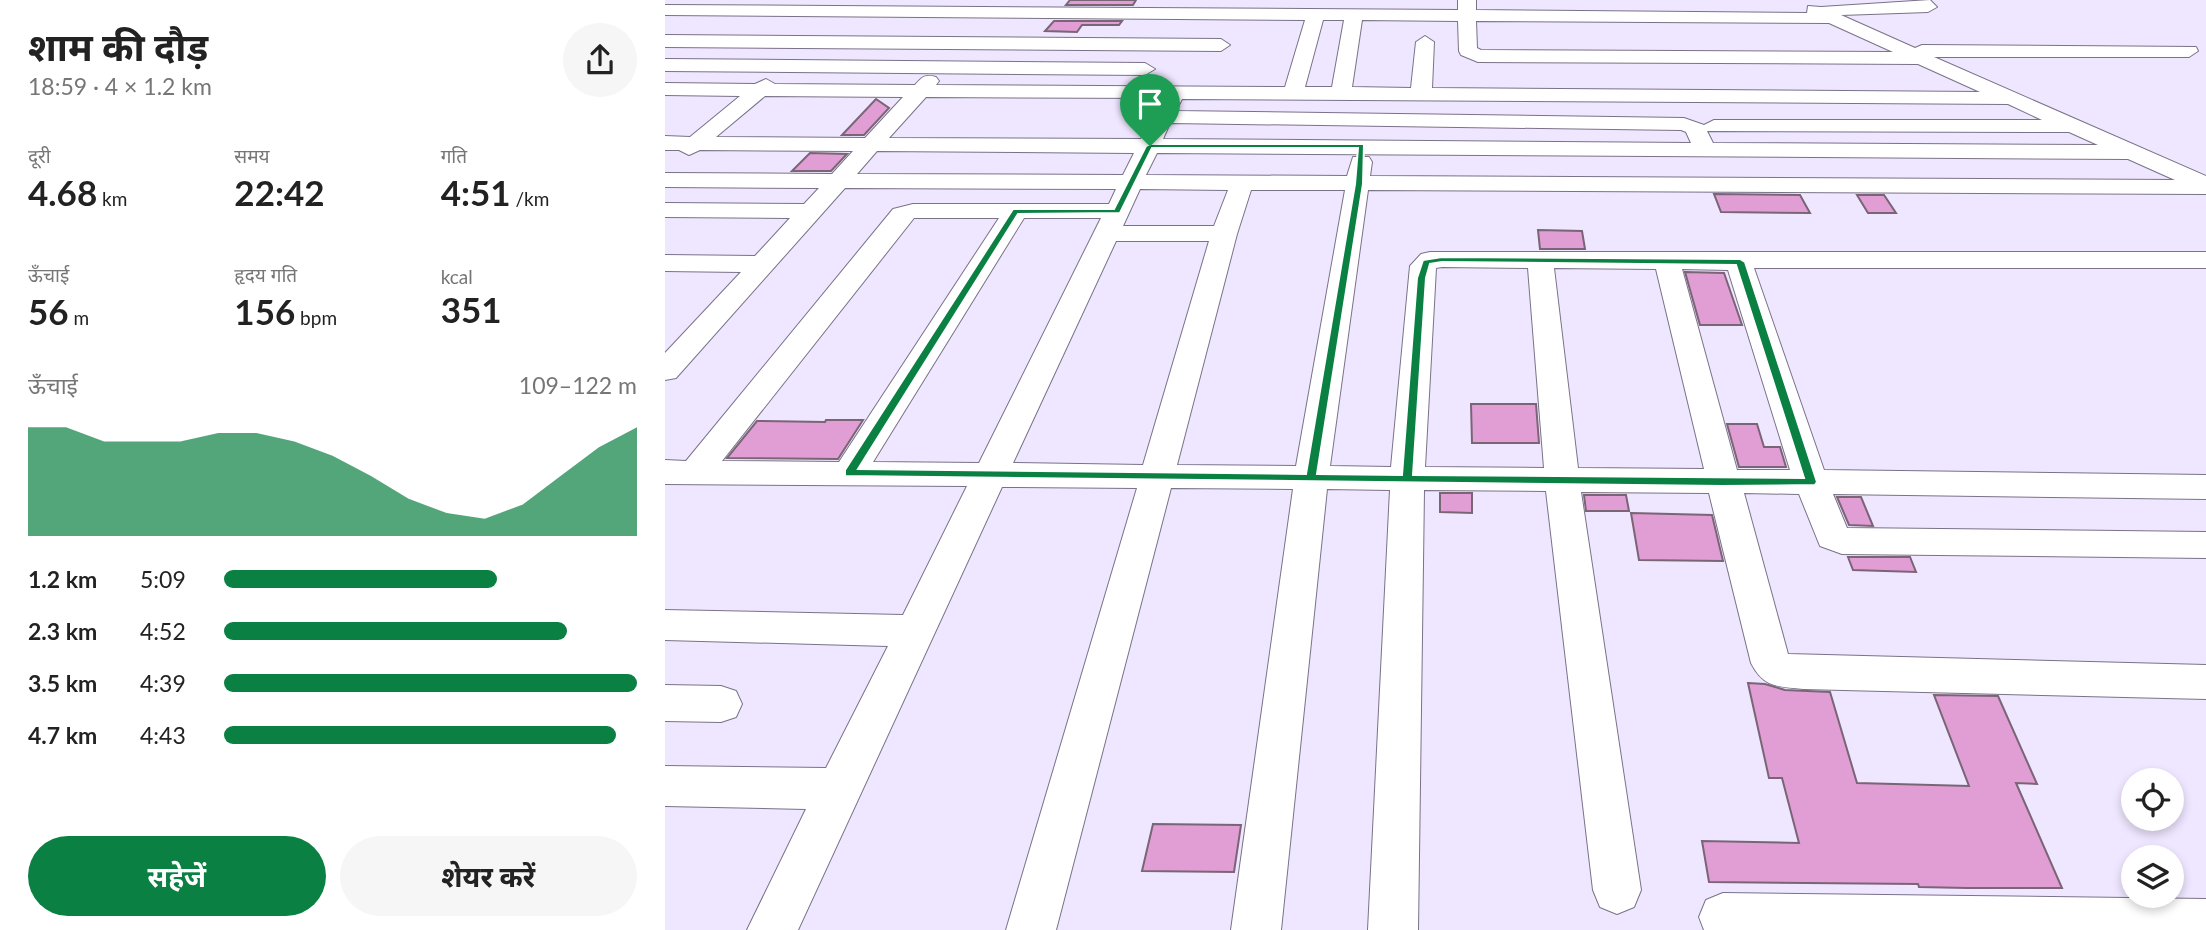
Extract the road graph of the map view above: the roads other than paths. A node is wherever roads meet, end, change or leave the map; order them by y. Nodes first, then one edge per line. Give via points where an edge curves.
1 (1793, 0) edge
2 (1920, 0) edge
3 (864, 5) edge
4 (999, 6) edge
5 (1467, 8) edge
6 (665, 10) edge
7 (1316, 14) junction
8 (1824, 14) junction
9 (1354, 15) junction
10 (1863, 31) junction
11 (1903, 31) dead end
12 (665, 41) edge
13 (819, 42) junction
14 (1425, 42) dead end
15 (965, 43) junction
16 (1221, 45) dead end
17 (1917, 55) junction
18 (665, 65) edge
19 (789, 66) junction
20 (1944, 66) junction
21 (942, 67) junction
22 (1584, 77) dead end
23 (1974, 79) junction
24 (665, 89) edge
25 (760, 90) junction
26 (1293, 93) junction
27 (1341, 94) junction
28 (1421, 94) junction
29 (2015, 98) junction
30 (924, 102) junction
31 (1158, 109) junction
32 (705, 112) dead end
33 (732, 112) junction
34 (760, 112) dead end
35 (872, 113) dead end
36 (899, 113) junction
37 (1691, 125) junction
38 (2078, 126) junction
39 (665, 142) edge
40 (695, 143) junction
41 (871, 145) junction
42 (1362, 146) junction
43 (1704, 148) junction
44 (2132, 152) junction
45 (665, 167) edge
46 (665, 180) edge
47 (838, 181) junction
48 (1242, 183) junction
49 (1359, 184) junction
50 (2206, 186) edge
51 (1119, 209) junction
52 (665, 210) edge
53 (811, 211) junction
54 (1016, 211) junction
55 (1224, 234) junction
56 (1540, 260) junction
57 (2206, 260) edge
58 (1667, 261) junction
59 (1740, 262) junction
60 (665, 263) edge
61 (763, 264) junction
62 (671, 359) edge
63 (680, 472) edge
64 (849, 473) junction
65 (990, 475) junction
66 (1159, 475) junction
67 (1311, 478) junction
68 (1407, 479) junction
69 (1562, 480) junction
70 (1722, 482) junction
71 (1811, 482) junction
72 (2206, 487) edge
73 (2206, 545) edge
74 (665, 625) edge
75 (916, 631) junction
76 (2206, 682) edge
77 (665, 703) edge
78 (721, 704) dead end
79 (665, 786) edge
80 (839, 789) junction
81 (1617, 890) dead end
82 (1723, 917) dead end
83 (2206, 924) edge
84 (772, 930) edge
85 (1031, 930) edge
86 (1256, 930) edge
87 (1393, 930) edge

1 - 8 street
2 - 8 street via 1928,7
3 - 4 street
3 - 6 street
3 - 13 street
4 - 7 street
4 - 15 street
5 - 8 street
5 - 9 street
5 - 17 street via 1468,51 1478,56
7 - 9 street
7 - 26 street
8 - 10 street
9 - 27 street
10 - 11 street
10 - 17 street
12 - 13 street
13 - 15 street
13 - 19 street
14 - 28 street
15 - 16 street
15 - 21 street
17 - 20 street
17 - 20 street via 2187,59
18 - 19 street
19 - 21 street
19 - 25 street
20 - 23 street
21 - 30 street
21 - 31 street
22 - 23 street
23 - 29 street
24 - 25 street
25 - 30 street
25 - 33 street
26 - 27 street
26 - 31 street
27 - 28 street
28 - 29 street
29 - 38 street
30 - 31 street
30 - 36 street
31 - 37 street
31 - 41 street
31 - 42 street
31 - 51 street
32 - 33 street
33 - 34 street
33 - 40 street
35 - 36 street
36 - 41 street
37 - 38 street
37 - 43 street
38 - 44 street
39 - 40 street
40 - 41 street
40 - 45 street
41 - 47 street
42 - 43 street
42 - 49 street
43 - 44 street
44 - 50 street
46 - 47 street
47 - 51 street
47 - 53 street
48 - 49 street
48 - 51 street
48 - 55 street
49 - 50 street
49 - 67 street
51 - 54 street
51 - 55 street
51 - 65 street
52 - 53 street
53 - 61 street
54 - 63 street via 902,214
54 - 64 street
55 - 66 street
56 - 58 street
56 - 68 street via 1435,260 1423,266
56 - 69 street
57 - 59 street
58 - 59 street
58 - 70 street
59 - 71 street
60 - 61 street
61 - 62 street
63 - 64 street
64 - 65 street
65 - 66 street
65 - 75 street
66 - 67 street
66 - 85 street
67 - 68 street
67 - 86 street
68 - 69 street
68 - 87 street
69 - 70 street
69 - 81 street
70 - 71 street
70 - 76 street via 1768,653 1776,668 1803,673
71 - 72 street
71 - 73 street via 1831,534 1842,541
74 - 75 street
75 - 80 street
77 - 78 street
79 - 80 street
80 - 84 street
82 - 83 street

